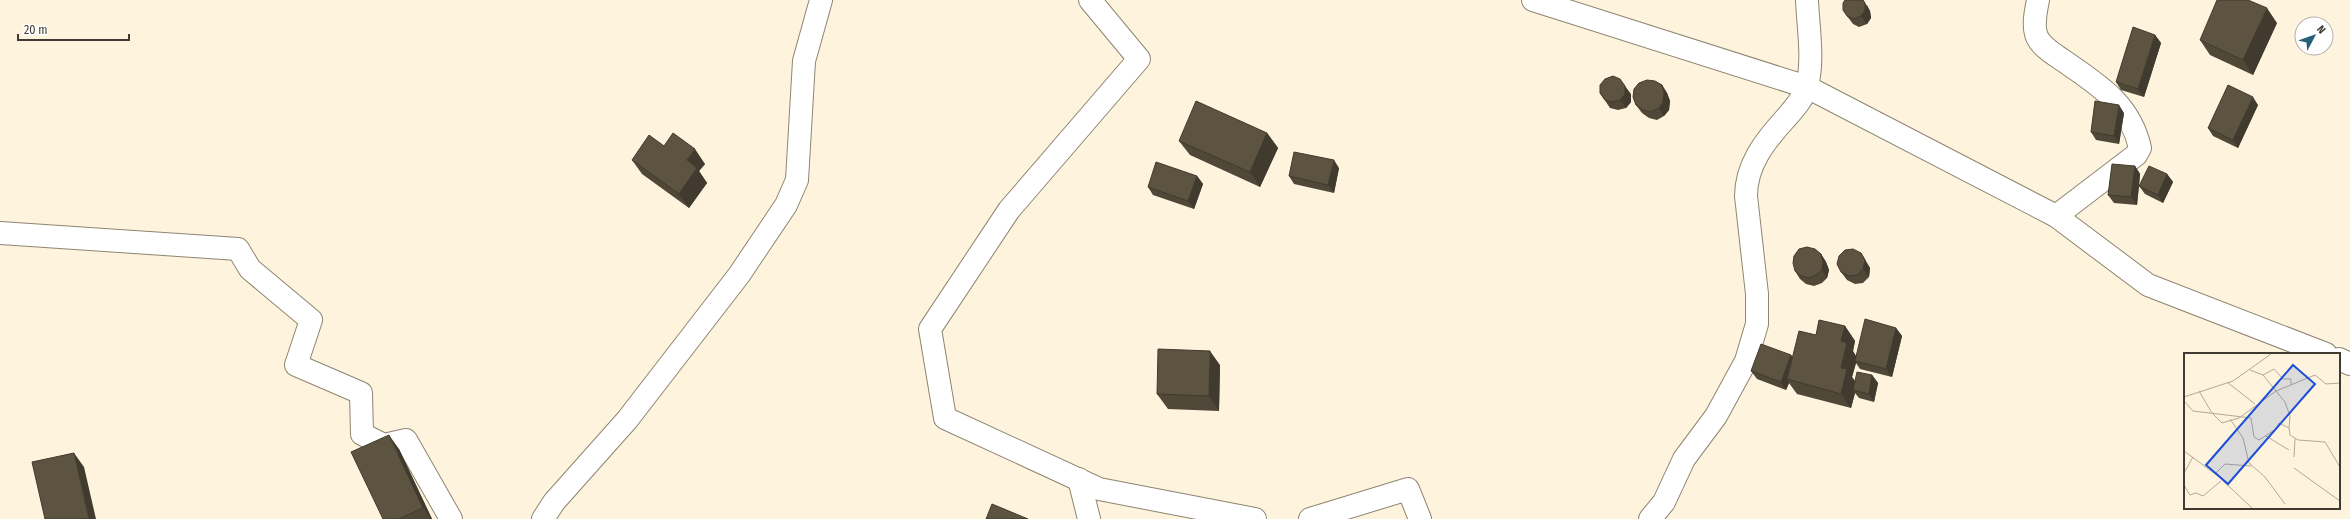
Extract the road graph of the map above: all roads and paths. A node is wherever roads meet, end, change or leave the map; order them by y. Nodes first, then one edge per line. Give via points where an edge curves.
1 (821, 0) edge
2 (1090, 0) edge
3 (1533, 0) edge
4 (1807, 0) edge
5 (2038, 0) edge
6 (1807, 87) junction
7 (2056, 216) junction
8 (0, 233) edge
9 (2323, 353) edge
10 (2340, 359) edge
11 (2350, 364) edge
12 (1079, 479) junction
13 (451, 519) edge
14 (543, 519) edge
15 (1089, 519) edge
16 (1255, 519) edge
17 (1310, 519) edge
18 (1420, 519) edge
19 (1650, 519) edge

1 - 14 street via 804,61 797,180 786,205 739,275 647,395 554,502
2 - 12 street via 1139,59 1009,210 930,329 945,418
3 - 6 street
4 - 6 street via 1810,67
5 - 7 street via 2035,33 2039,40 2047,49 2117,102 2133,124 2140,148 2136,155
6 - 7 street
6 - 19 street via 1752,163 1746,179 1757,294 1757,324 1746,361 1716,416 1684,459 1664,502
7 - 9 street via 2148,285
8 - 13 street via 238,249 250,269 310,320 296,365 361,393 362,434 384,445 406,440
10 - 11 street
12 - 15 street
12 - 16 street via 1099,489
17 - 18 street via 1408,489

